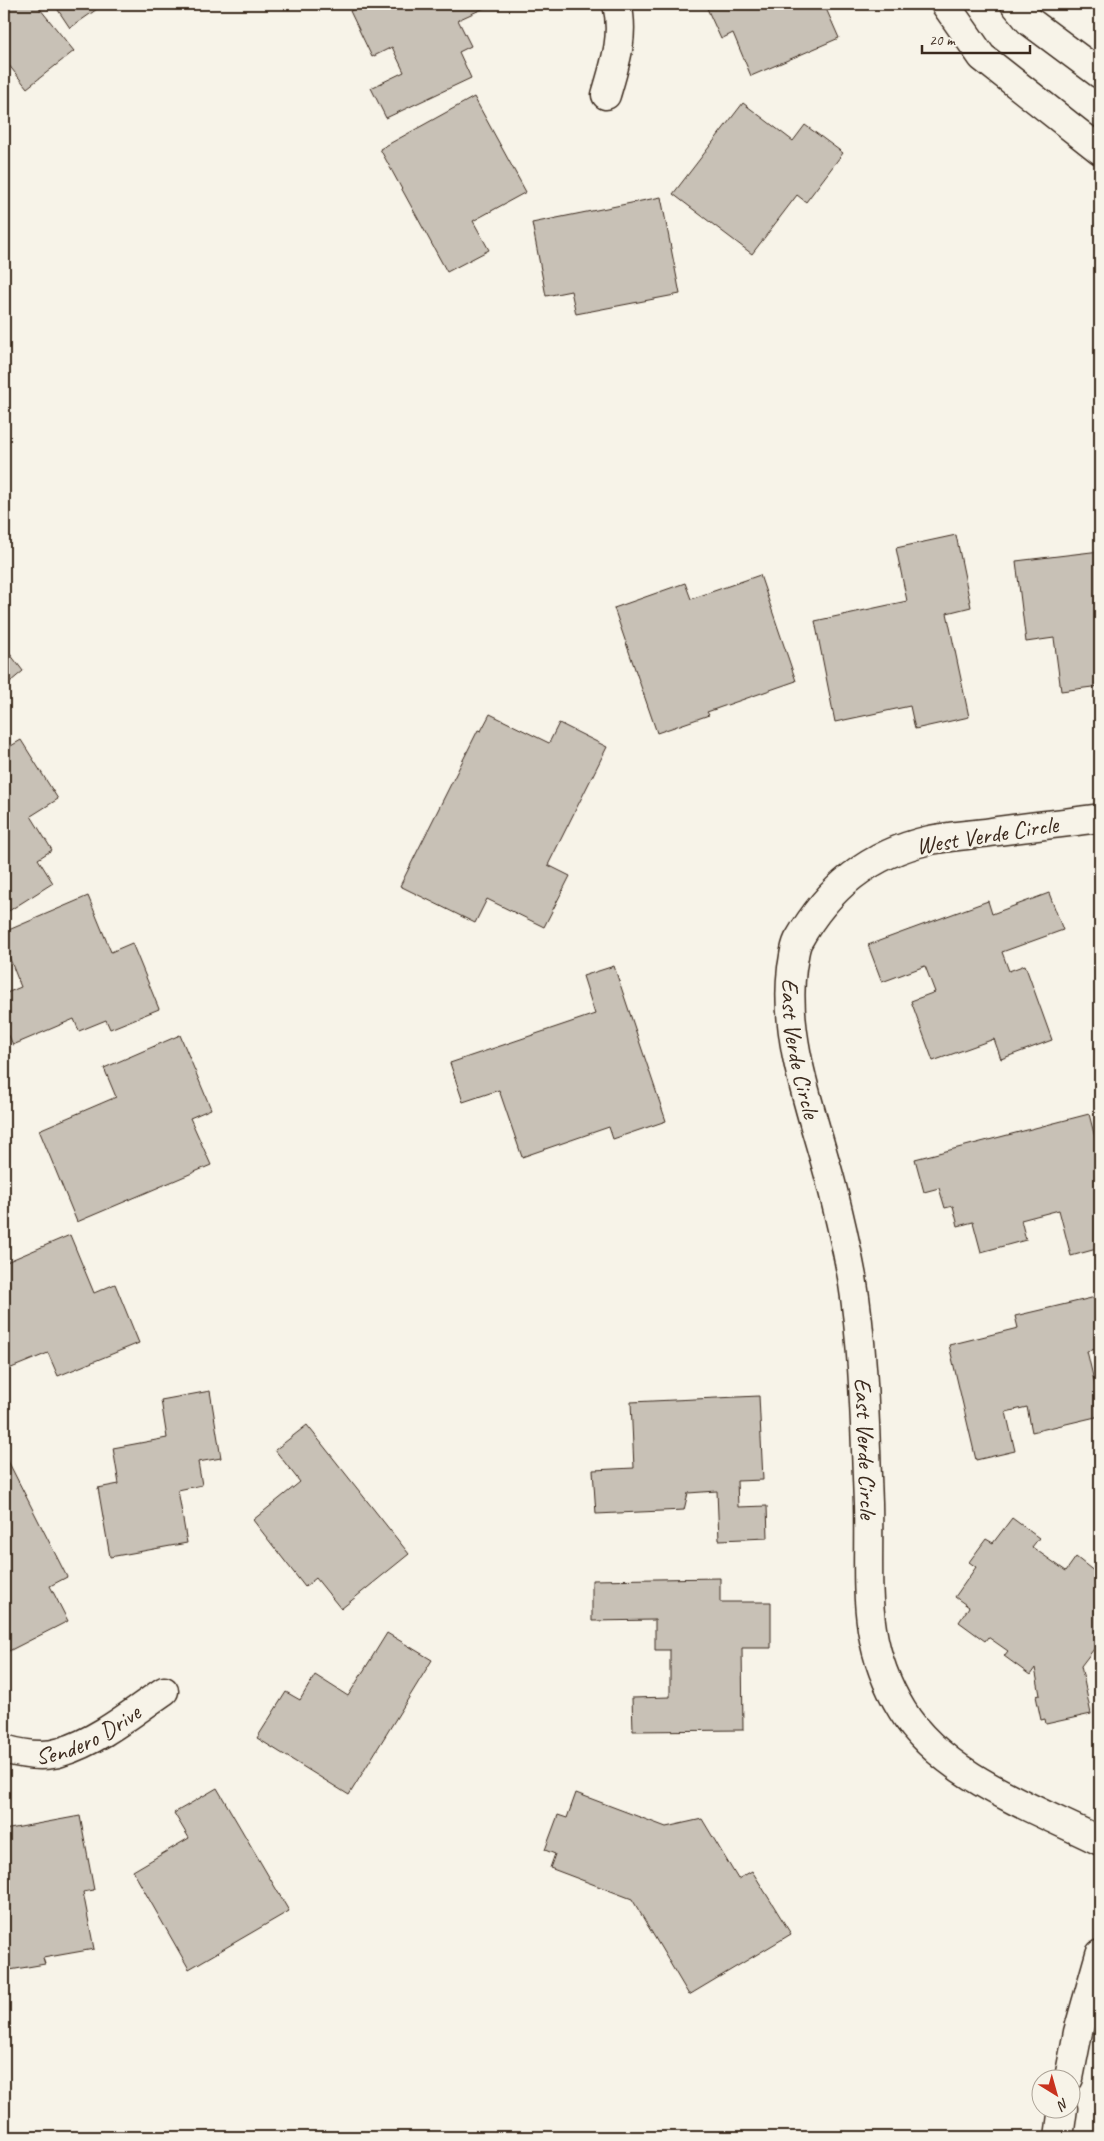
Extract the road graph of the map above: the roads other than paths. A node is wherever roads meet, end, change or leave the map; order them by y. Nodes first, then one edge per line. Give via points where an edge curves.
1 (617, 4) edge
2 (945, 4) edge
3 (1016, 4) edge
4 (1100, 74) edge
5 (606, 96) dead end
6 (1100, 150) edge
7 (1100, 818) edge
8 (795, 946) joint
9 (164, 1691) dead end
10 (4, 1749) edge
11 (1100, 1841) edge
12 (1100, 1954) edge
13 (1071, 2068) edge
14 (1062, 2118) edge
15 (1059, 2137) edge

1 - 5 street via 621,20 620,44
2 - 6 street via 982,57
3 - 4 street via 1029,21
7 - 8 street, West Verde Circle via 932,840 900,848 845,880 828,898
8 - 11 street, East Verde Circle via 791,1012 798,1056 832,1187 856,1310 866,1436 869,1616 876,1652 902,1710 938,1750 966,1772 998,1790
9 - 10 street, Sendero Drive via 83,1744 60,1753 39,1755
12 - 13 street
14 - 15 street

